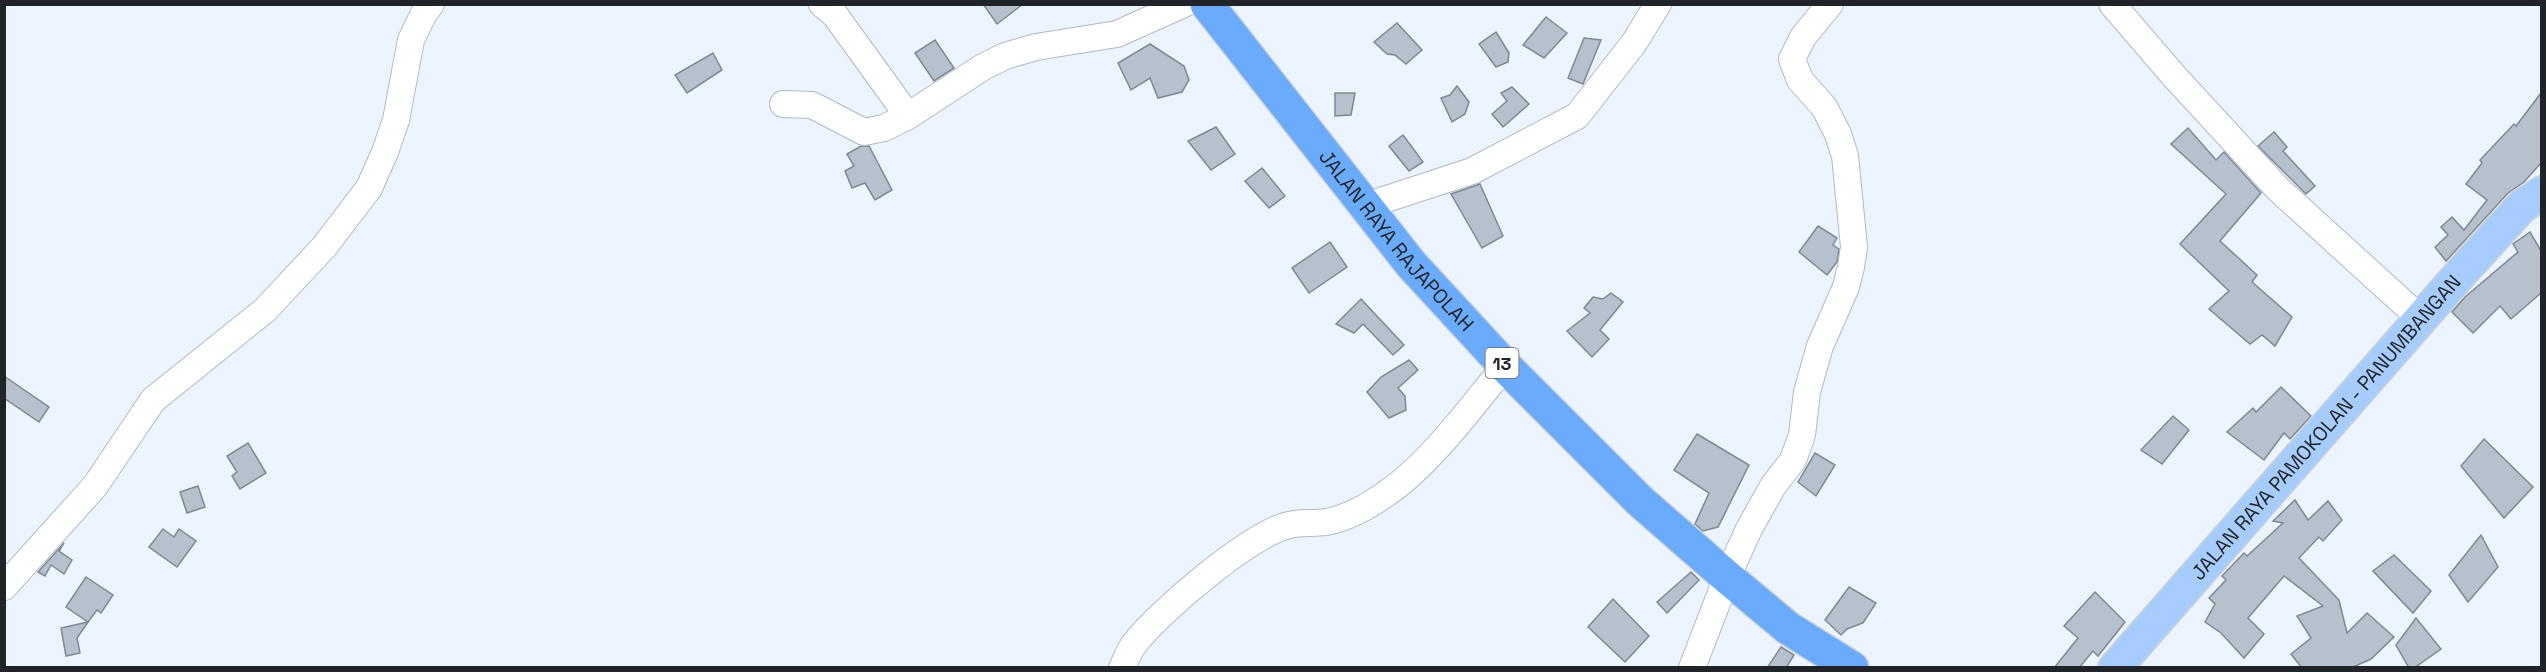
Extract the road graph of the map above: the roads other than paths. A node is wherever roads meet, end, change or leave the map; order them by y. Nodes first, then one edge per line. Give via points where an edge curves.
1 (431, 4) edge
2 (822, 4) edge
3 (1184, 4) edge
4 (1207, 4) edge
5 (1658, 4) edge
6 (1830, 4) edge
7 (2112, 4) edge
8 (783, 104) dead end
9 (909, 116) junction
10 (2541, 193) edge
11 (1365, 206) junction
12 (2421, 319) junction
13 (1505, 366) junction
14 (1727, 577) junction
15 (4, 587) edge
16 (1122, 668) edge
17 (1692, 668) edge
18 (1852, 668) edge
19 (2115, 668) edge

1 - 15 street via 411,40 396,120 369,188 324,248 265,310 153,400 95,486
2 - 9 street via 835,15
3 - 9 street via 1117,34 1005,56 983,66
4 - 11 highway, JALAN RAYA RAJAPOLAH / 13
5 - 11 street via 1634,43 1577,116 1472,171
6 - 14 street via 1803,37 1792,58 1800,80 1824,107 1845,156 1854,247 1851,267 1820,346 1793,460 1754,519
7 - 12 street via 2278,189
8 - 9 street via 812,105 864,132
10 - 12 main road, JALAN RAYA PAMOKOLAN - PANUMBANGAN via 2522,206
11 - 13 highway, JALAN RAYA RAJAPOLAH / 13 via 1411,264
12 - 19 main road, JALAN RAYA PAMOKOLAN - PANUMBANGAN
13 - 14 highway, JALAN RAYA RAJAPOLAH / 13 via 1640,501
13 - 16 street via 1417,468 1388,493 1351,515 1288,525 1242,549 1160,615 1133,645
14 - 17 street
14 - 18 highway, JALAN RAYA RAJAPOLAH / 13 via 1788,628

